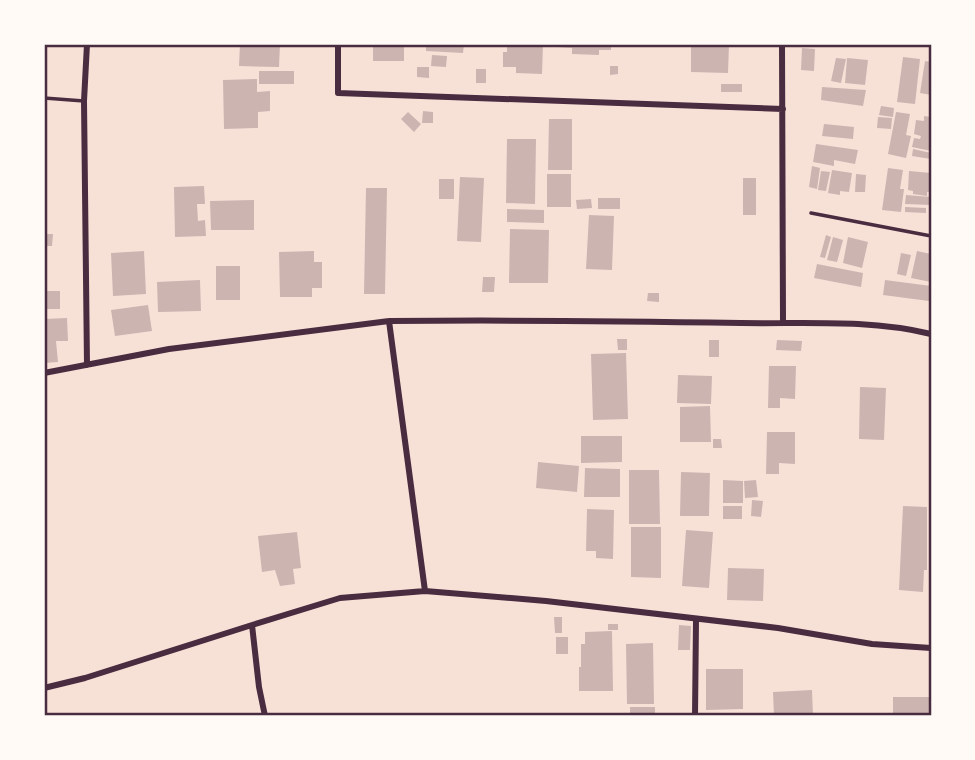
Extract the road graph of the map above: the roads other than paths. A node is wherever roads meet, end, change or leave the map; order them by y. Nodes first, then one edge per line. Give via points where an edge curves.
1 (87, 44) edge
2 (338, 44) edge
3 (782, 44) edge
4 (44, 98) edge
5 (84, 100) junction
6 (783, 109) junction
7 (811, 213) dead end
8 (931, 236) edge
9 (389, 321) junction
10 (783, 323) junction
11 (931, 334) edge
12 (87, 365) junction
13 (44, 373) edge
14 (425, 591) junction
15 (696, 620) junction
16 (252, 625) junction
17 (931, 648) edge
18 (44, 688) edge
19 (265, 716) edge
20 (695, 716) edge

1 - 5 street
2 - 6 street via 338,93
3 - 6 street
4 - 5 lane
5 - 12 street
6 - 10 street
7 - 8 lane
9 - 10 street
9 - 12 street via 182,347
9 - 14 street
10 - 11 street via 855,322
12 - 13 street
14 - 15 street
14 - 16 street via 340,598
15 - 17 street
15 - 20 street
16 - 18 street
16 - 19 street

